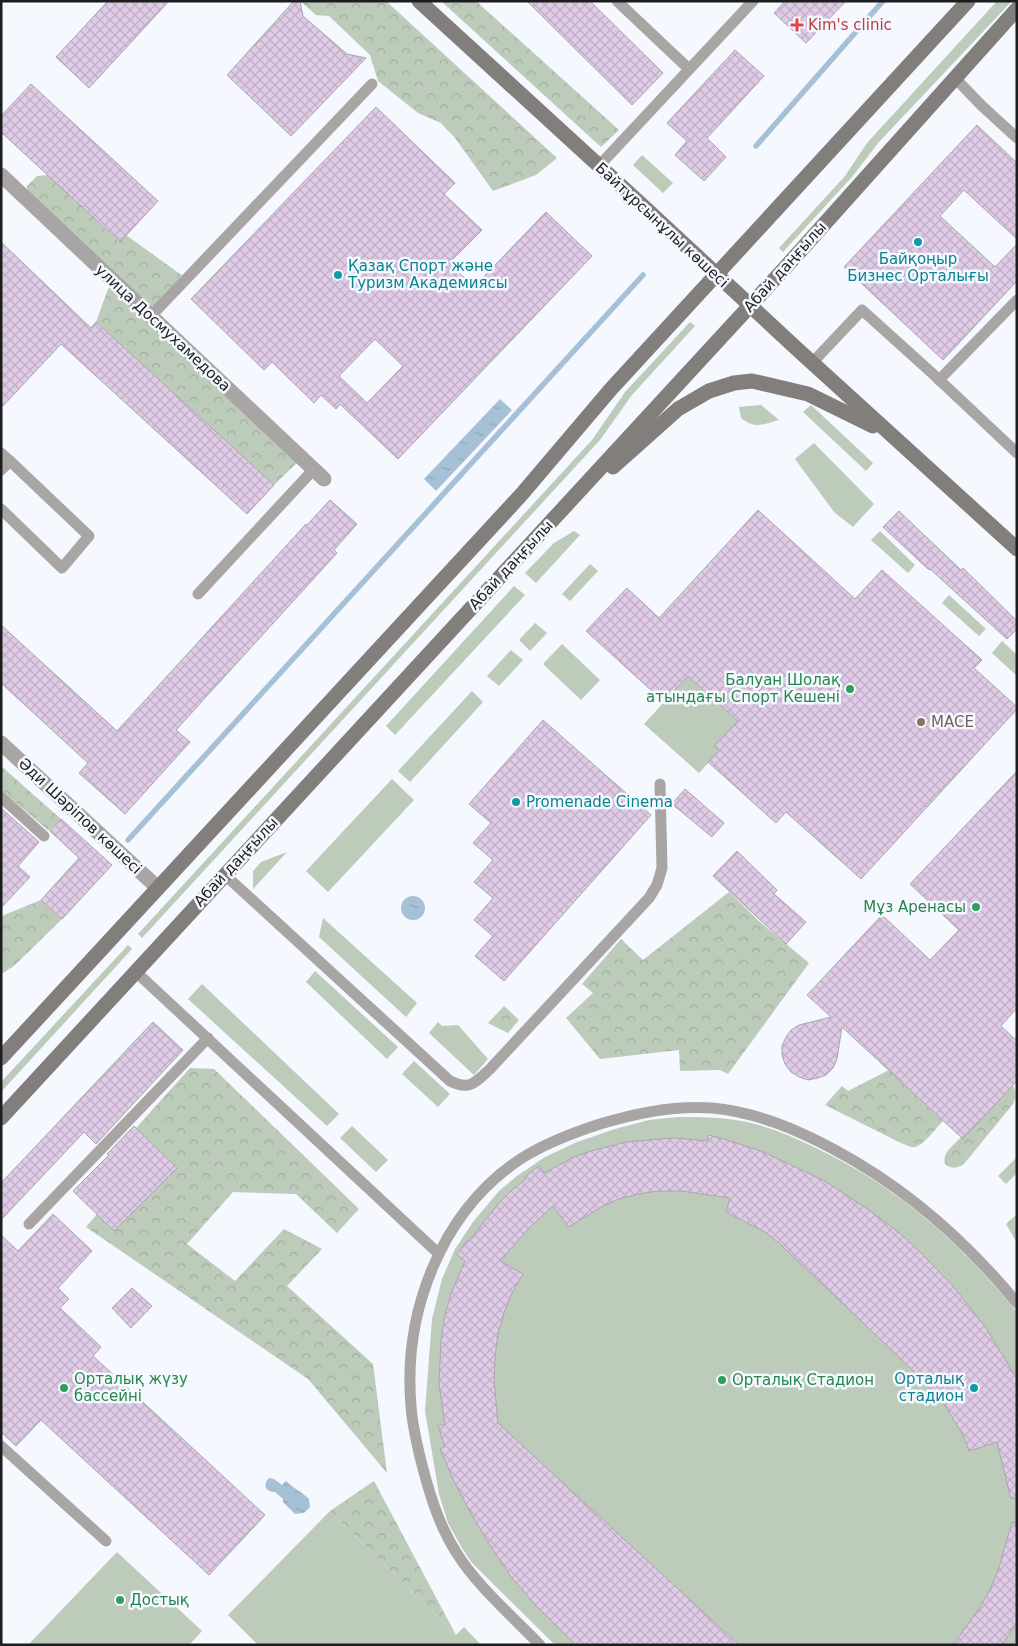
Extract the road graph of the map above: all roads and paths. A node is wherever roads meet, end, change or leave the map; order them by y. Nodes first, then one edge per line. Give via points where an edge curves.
1 (419, 1) edge
2 (617, 1) edge
3 (753, 1) edge
4 (968, 1) edge
5 (1017, 9) edge
6 (689, 69) junction
7 (955, 78) junction
8 (372, 84) dead end
9 (1017, 138) edge
10 (598, 167) junction
11 (1, 175) edge
12 (716, 275) junction
13 (1017, 300) edge
14 (750, 306) junction
15 (150, 316) junction
16 (812, 363) junction
17 (939, 380) junction
18 (890, 434) junction
19 (1017, 453) edge
20 (6, 457) edge
21 (1, 470) edge
22 (319, 474) joint
23 (1, 509) edge
24 (550, 522) junction
25 (1017, 549) edge
26 (198, 594) dead end
27 (1, 743) edge
28 (660, 784) dead end
29 (1, 798) edge
30 (44, 836) dead end
31 (224, 875) junction
32 (158, 888) junction
33 (135, 972) junction
34 (208, 1038) junction
35 (1, 1058) edge
36 (1, 1118) edge
37 (30, 1224) dead end
38 (439, 1254) junction
39 (1017, 1303) edge
40 (1, 1446) edge
41 (106, 1541) dead end
42 (540, 1645) edge

1 - 10 main road, Байтұрсынұлы көшесі
2 - 6 lane
3 - 6 lane
4 - 12 main road
5 - 7 main road, Абай даңғылы
6 - 10 lane
7 - 9 lane
7 - 14 main road, Абай даңғылы
8 - 15 lane
10 - 12 main road, Байтұрсынұлы көшесі
11 - 15 street, улица Досмухамедова
12 - 14 main road, Байтұрсынұлы көшесі
12 - 32 main road via 611,389 521,495
13 - 17 lane
14 - 16 main road, Байтұрсынұлы көшесі
14 - 24 main road, Абай даңғылы
15 - 22 street, улица Досмухамедова
16 - 17 lane via 862,310
16 - 18 main road, Байтұрсынұлы көшесі
17 - 19 lane
18 - 24 main road via 808,394 752,381 734,383 709,391 678,410
18 - 25 main road, Байтұрсынұлы көшесі
20 - 21 lane
20 - 23 lane via 89,536 62,568
22 - 26 lane
24 - 31 main road, Абай даңғылы
27 - 32 street, Әди Шәріпов көшесі
28 - 31 lane via 662,868 649,898 490,1068 468,1086 450,1081
29 - 30 lane
31 - 33 main road, Абай даңғылы
32 - 35 main road
33 - 34 lane
33 - 36 main road, Абай даңғылы
34 - 37 lane
34 - 38 lane
38 - 39 lane via 446,1238 481,1192 542,1146 632,1114 688,1107 712,1108 769,1120 799,1132 874,1172 955,1236
38 - 42 lane via 422,1298 411,1352 411,1407 422,1464 440,1519 456,1553
40 - 41 lane

